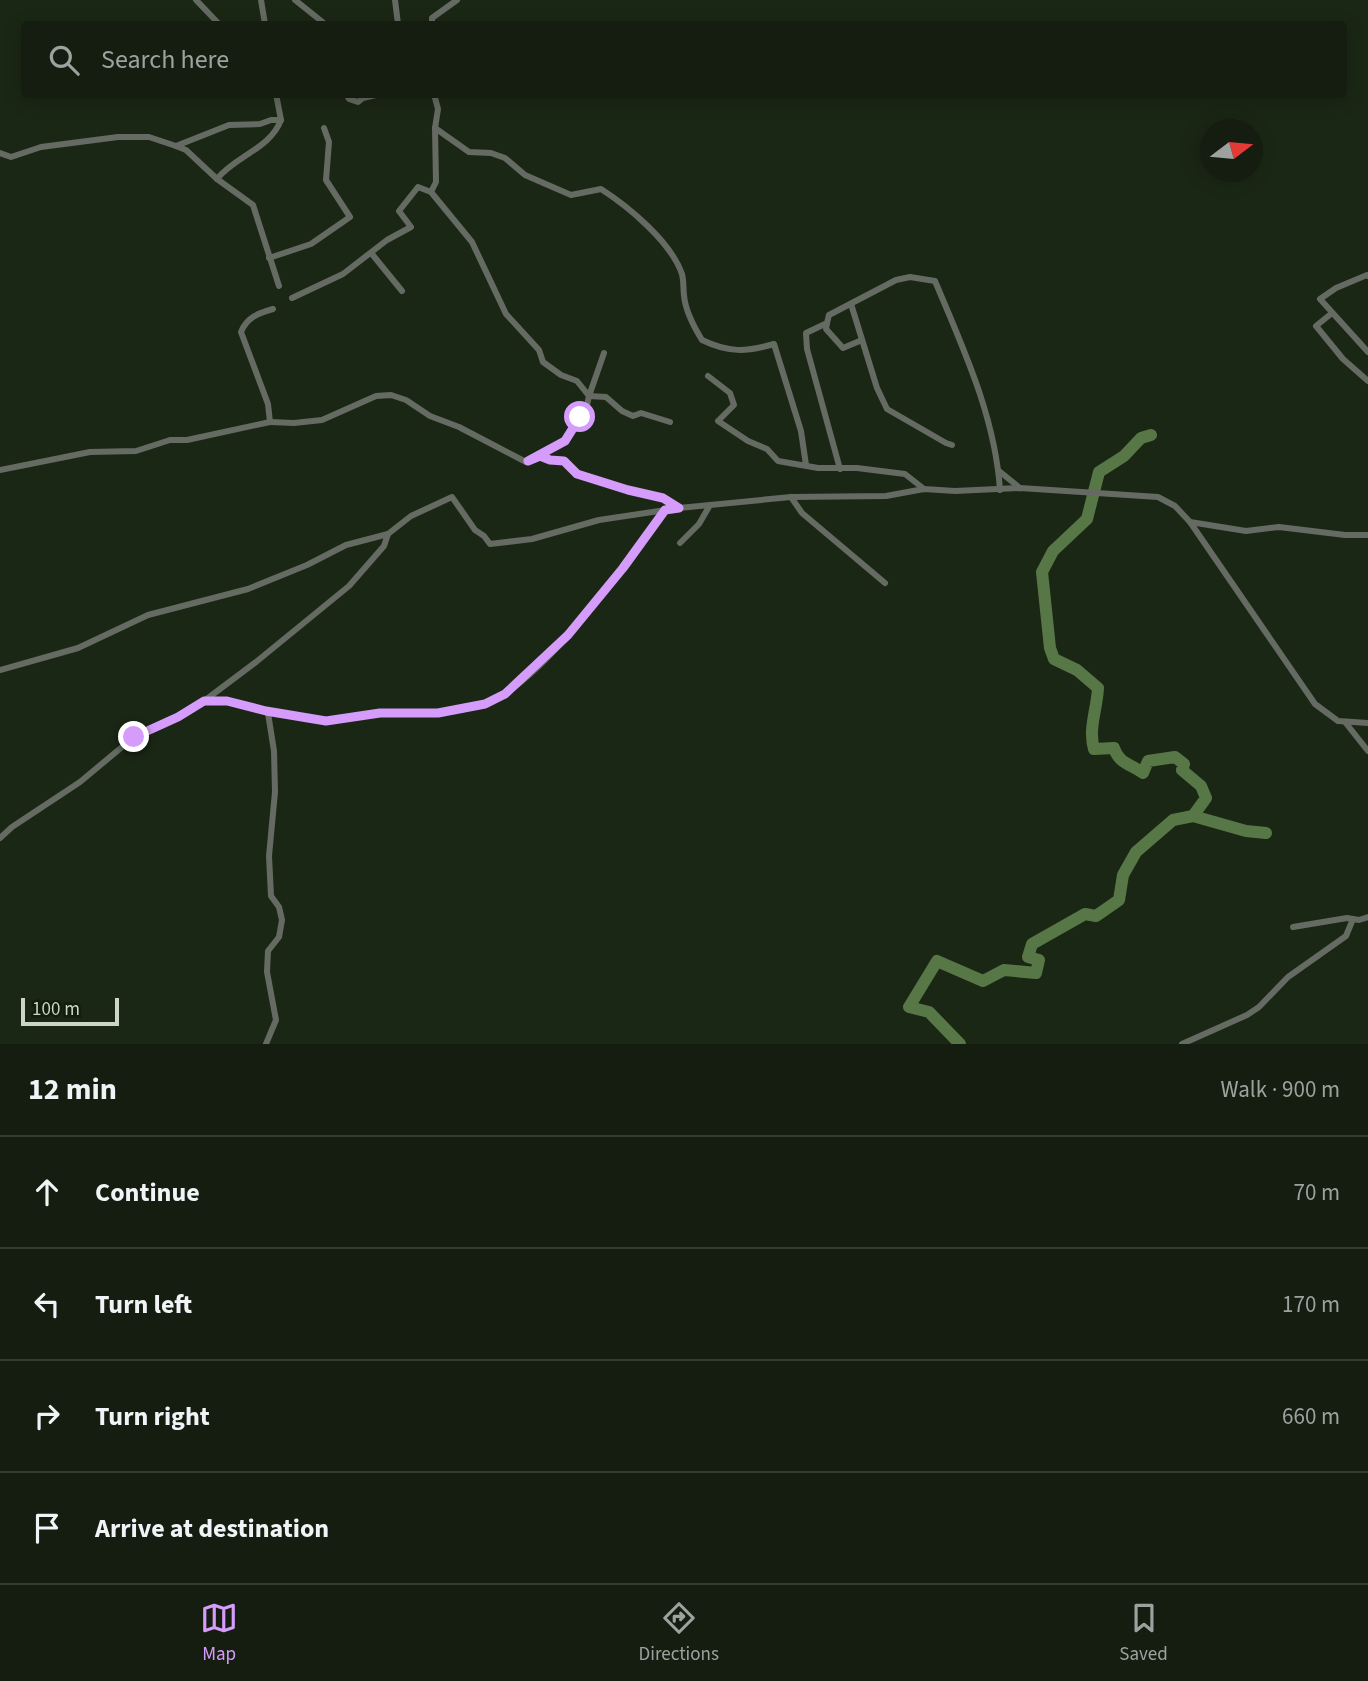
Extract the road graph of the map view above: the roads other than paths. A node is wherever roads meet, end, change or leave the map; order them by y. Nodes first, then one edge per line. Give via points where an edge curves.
1 (196, 0) edge
2 (261, 0) edge
3 (295, 0) edge
4 (395, 0) edge
5 (457, 0) edge
6 (216, 21) edge
7 (264, 21) edge
8 (321, 21) edge
9 (398, 21) edge
10 (432, 21) edge
11 (277, 98) edge
12 (435, 98) edge
13 (281, 120) junction
14 (324, 128) dead end
15 (435, 128) junction
16 (176, 146) junction
17 (0, 153) edge
18 (217, 179) junction
19 (431, 192) junction
20 (372, 254) junction
21 (269, 258) junction
22 (1368, 276) edge
23 (279, 286) dead end
24 (402, 291) dead end
25 (292, 298) dead end
26 (851, 303) junction
27 (273, 309) dead end
28 (1332, 313) junction
29 (827, 323) junction
30 (862, 340) junction
31 (1368, 352) edge
32 (604, 353) dead end
33 (708, 376) dead end
34 (1368, 381) edge
35 (589, 396) junction
36 (270, 422) junction
37 (670, 422) dead end
38 (952, 444) dead end
39 (528, 461) junction
40 (806, 465) junction
41 (840, 468) junction
42 (0, 470) edge
43 (999, 471) junction
44 (1020, 488) junction
45 (924, 489) junction
46 (1000, 490) junction
47 (792, 497) junction
48 (710, 505) junction
49 (679, 508) junction
50 (665, 510) junction
51 (1191, 522) junction
52 (388, 534) junction
53 (1368, 535) edge
54 (680, 543) dead end
55 (885, 583) dead end
56 (0, 670) edge
57 (204, 701) junction
58 (266, 711) junction
59 (1345, 722) junction
60 (1368, 723) edge
61 (1368, 751) edge
62 (0, 838) edge
63 (1368, 917) edge
64 (1353, 919) junction
65 (1293, 927) dead end
66 (266, 1044) edge
67 (1182, 1044) edge

1 - 6 street
2 - 7 street
3 - 8 street
4 - 9 street
5 - 10 street
11 - 13 street
12 - 15 street
13 - 16 street via 229,125
13 - 18 street via 275,135 227,166
14 - 21 street via 329,142 326,180 350,218 311,244
15 - 19 street via 436,182
15 - 40 street via 469,152 505,158 525,174 571,195 601,189 644,224 676,259 688,312 702,340 734,351 774,344 801,431
16 - 17 street via 149,137 118,137 40,148 11,157
16 - 18 street
18 - 21 street via 253,205
19 - 20 street via 418,187 399,211 411,227
19 - 35 street via 471,242 506,314 539,350 543,362 577,381
20 - 24 street
20 - 25 street via 343,274
21 - 23 street
22 - 28 street via 1320,299
26 - 29 street via 830,315
26 - 30 street
26 - 43 street via 896,279 935,281 977,380
27 - 36 street via 253,316 241,332 268,404
28 - 31 street
28 - 34 street via 1316,326
29 - 30 street via 826,329 844,348
29 - 41 street via 806,333 807,349
30 - 38 street via 887,409
32 - 35 street
33 - 40 street via 730,393 734,405 718,421 767,449 778,461
35 - 37 street via 606,397 633,415
35 - 39 street via 565,441
36 - 39 street via 323,420 376,396 391,395
36 - 42 street via 170,440 136,451 90,452
39 - 49 street via 540,456 564,461 577,474 663,498
40 - 41 street
41 - 45 street via 905,474
43 - 44 street
43 - 46 street
44 - 46 street
44 - 51 street via 1158,497
45 - 46 street
45 - 47 street via 886,495
47 - 48 street
47 - 55 street via 802,513
48 - 49 street
48 - 54 street
49 - 50 street
50 - 52 street via 491,544 452,497 411,516
50 - 58 street via 568,635 505,694 485,704 438,713 380,713 326,721
51 - 53 street via 1246,531 1279,527
51 - 59 street via 1315,704
52 - 56 street via 346,545 248,589 148,615 78,648
52 - 57 street via 384,546 349,586
57 - 58 street via 227,701
57 - 62 street via 134,737
58 - 66 street via 274,751 271,896 282,920 279,937 268,951 276,1020
59 - 60 street
59 - 61 street
63 - 64 street
64 - 65 street
64 - 67 street via 1346,936 1288,977 1259,1007

